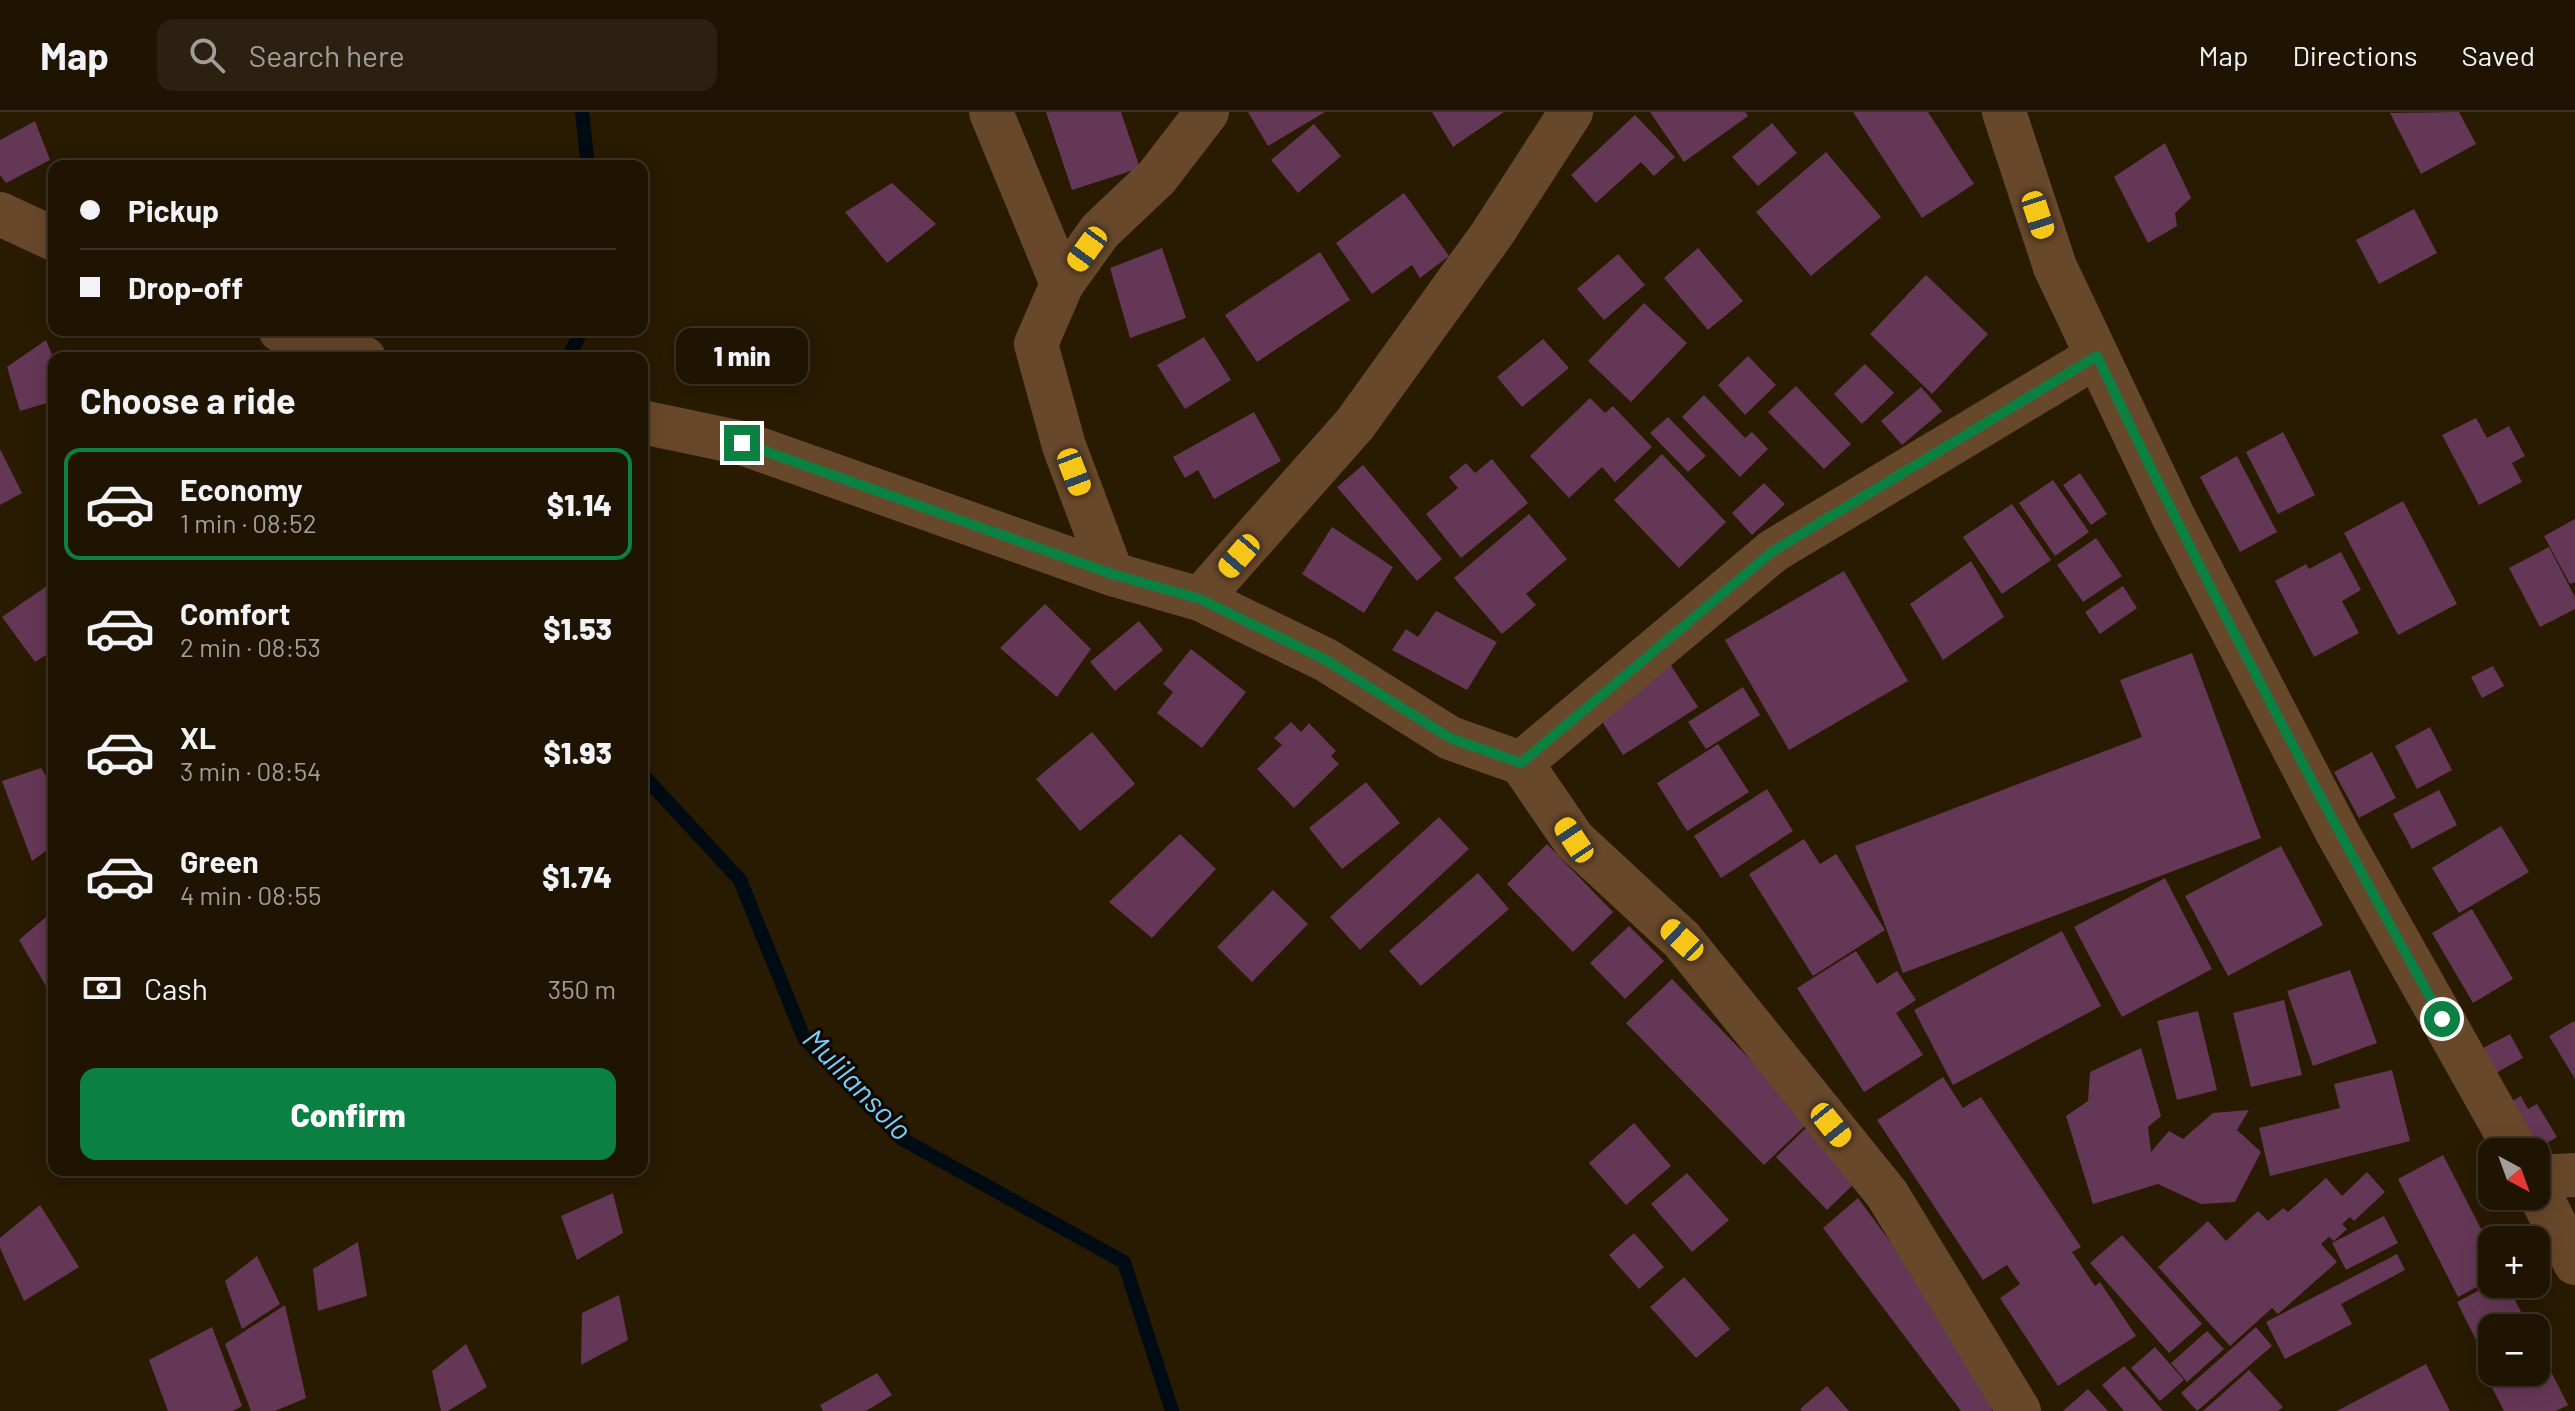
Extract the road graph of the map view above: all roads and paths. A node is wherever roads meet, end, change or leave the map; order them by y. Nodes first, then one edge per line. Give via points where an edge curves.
1 (991, 112) edge
2 (1207, 112) edge
3 (1571, 112) edge
4 (2004, 112) edge
5 (0, 214) edge
6 (48, 236) edge
7 (1062, 284) junction
8 (298, 336) edge
9 (346, 352) edge
10 (2097, 356) junction
11 (648, 423) edge
12 (1112, 574) junction
13 (1200, 599) junction
14 (1521, 763) junction
15 (2509, 1138) edge
16 (2575, 1175) edge
17 (2550, 1176) edge
18 (2548, 1210) edge
19 (2575, 1263) edge
20 (2019, 1411) edge

1 - 7 street
2 - 7 street via 1157,177 1100,231
3 - 13 street via 1492,234 1355,424
4 - 10 street via 2055,267
5 - 6 street
7 - 12 street via 1036,344 1064,446
8 - 9 street
10 - 14 street via 1773,551
10 - 15 street via 2174,518 2337,832
11 - 12 street via 742,443
12 - 13 street
13 - 14 street via 1326,660 1450,738
14 - 20 street via 1574,840 1682,940 1887,1194
16 - 17 street
18 - 19 street

